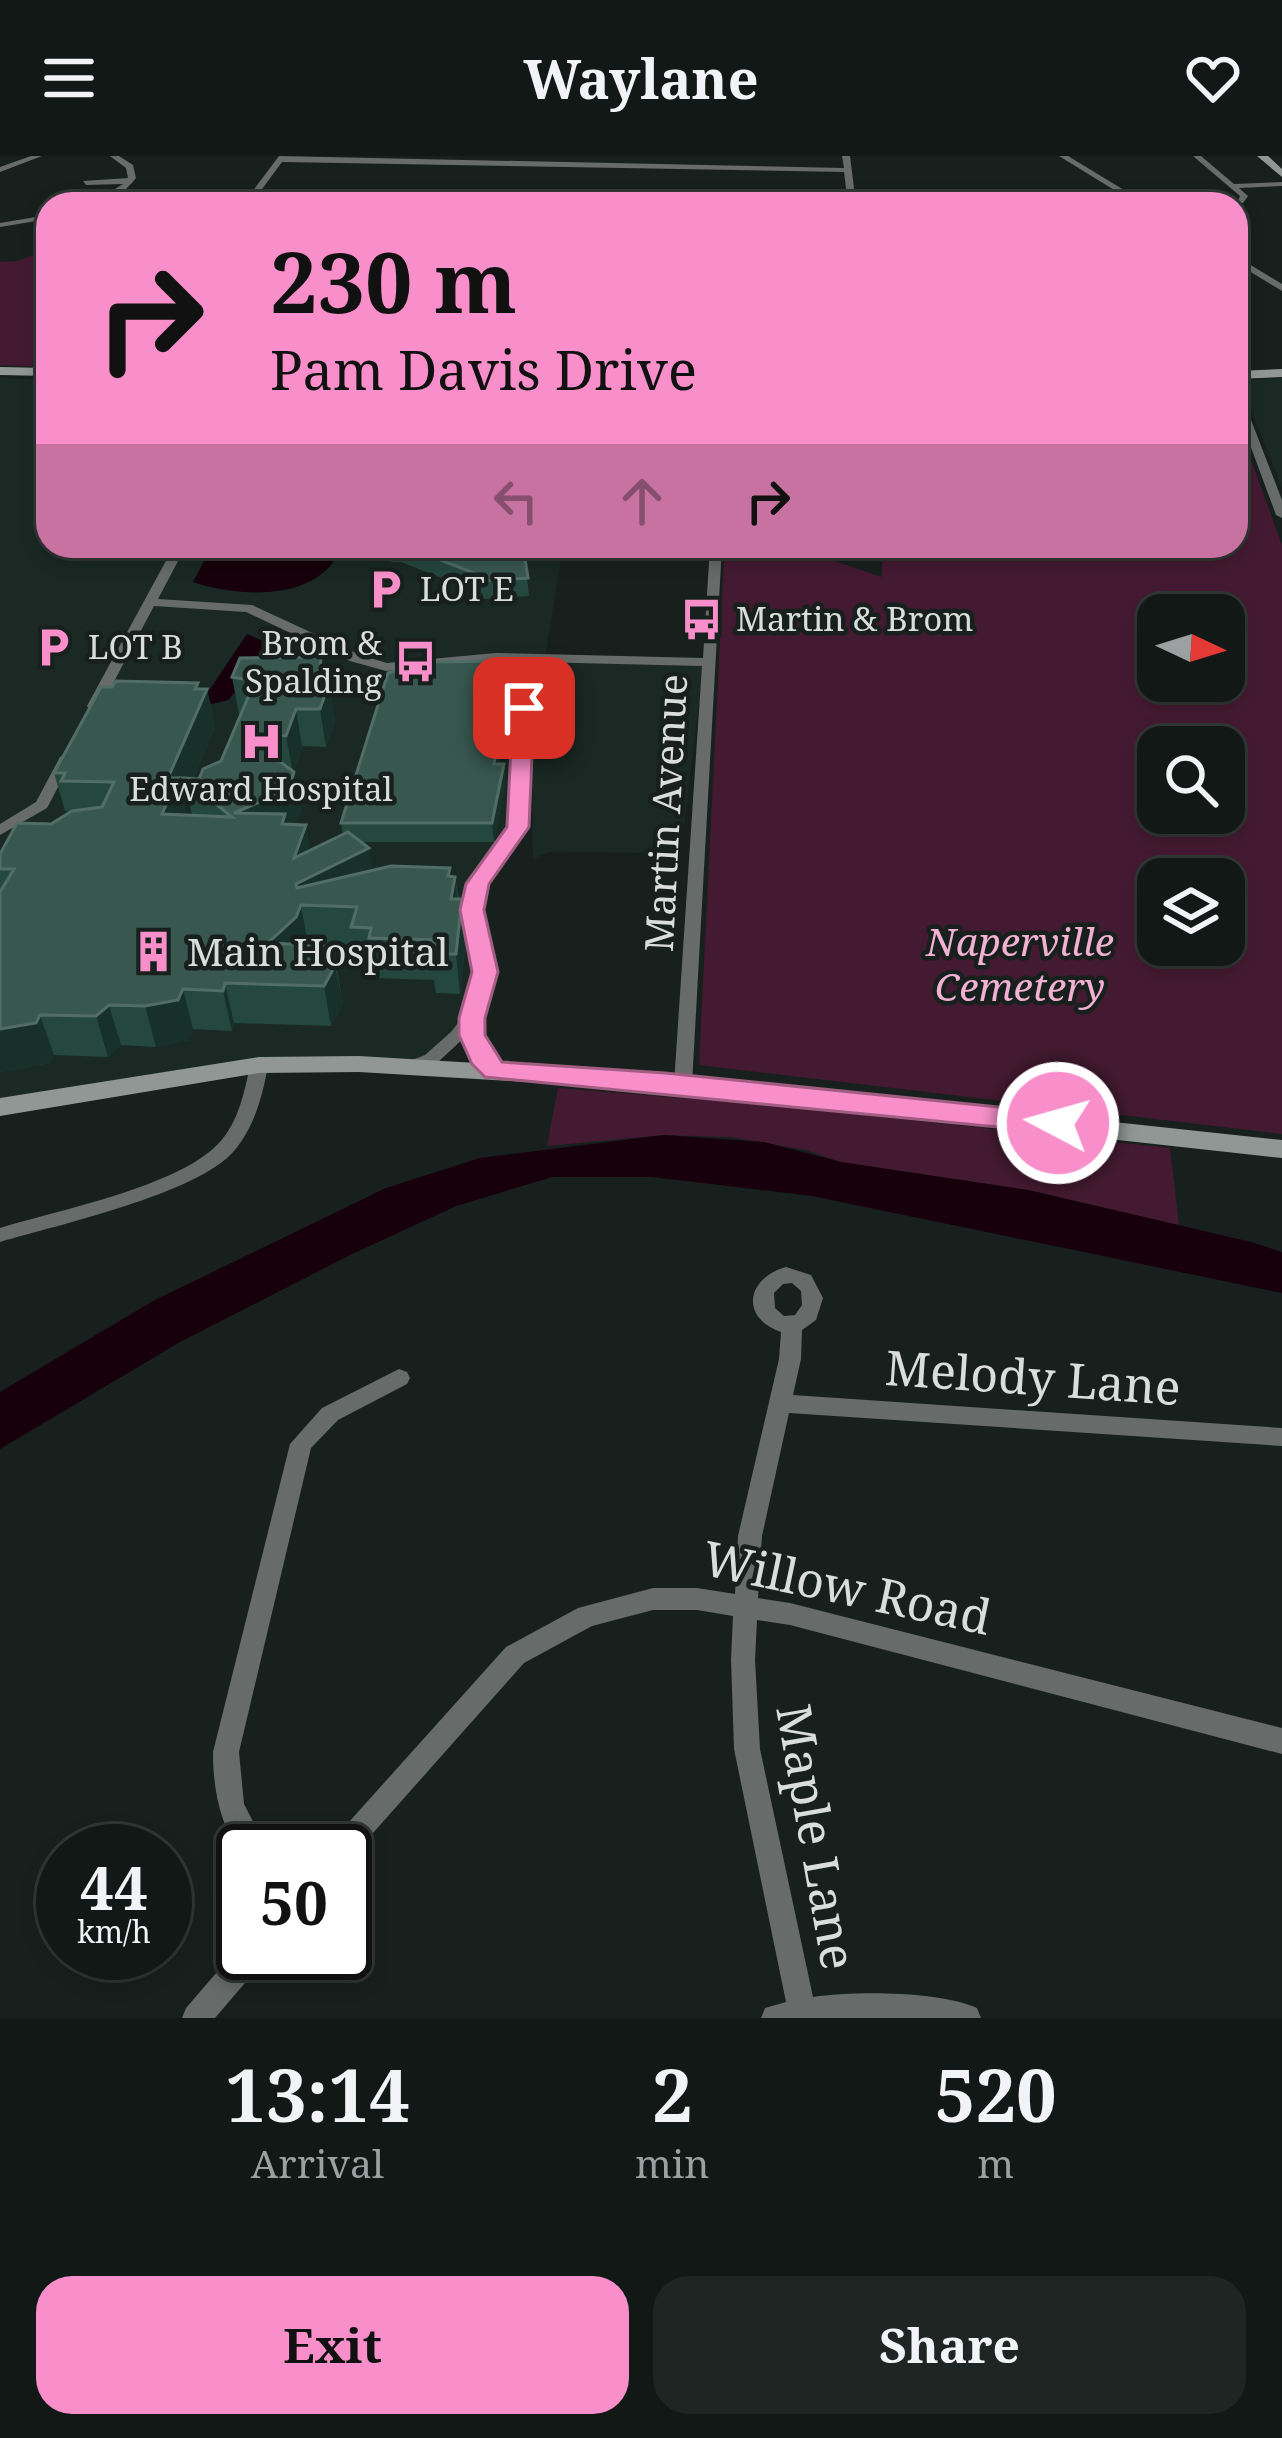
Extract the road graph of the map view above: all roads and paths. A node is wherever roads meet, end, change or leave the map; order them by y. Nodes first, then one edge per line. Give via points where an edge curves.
1 (38, 156) edge
2 (114, 156) edge
3 (846, 156) edge
4 (1064, 156) edge
5 (1197, 156) edge
6 (1259, 156) edge
7 (282, 158) edge
8 (0, 170) edge
9 (848, 170) junction
10 (1277, 170) edge
11 (86, 182) dead end
12 (129, 182) junction
13 (1282, 184) edge
14 (1232, 186) junction
15 (114, 192) edge
16 (256, 192) edge
17 (851, 192) edge
18 (1123, 192) edge
19 (1239, 192) edge
20 (36, 219) edge
21 (0, 225) edge
22 (1248, 268) edge
23 (1282, 289) edge
24 (0, 371) edge
25 (36, 372) edge
26 (1282, 373) edge
27 (1248, 374) edge
28 (1248, 425) edge
29 (1282, 514) edge
30 (174, 558) edge
31 (715, 558) edge
32 (151, 602) junction
33 (526, 657) junction
34 (708, 662) junction
35 (88, 718) edge
36 (76, 741) edge
37 (0, 830) edge
38 (472, 1018) junction
39 (259, 1065) junction
40 (413, 1066) junction
41 (495, 1070) junction
42 (683, 1084) junction
43 (0, 1107) edge
44 (1282, 1149) edge
45 (0, 1235) edge
46 (792, 1323) dead end
47 (399, 1378) dead end
48 (779, 1403) junction
49 (1282, 1437) edge
50 (746, 1606) junction
51 (1282, 1741) edge
52 (237, 1824) edge
53 (364, 1824) edge
54 (229, 1980) edge
55 (789, 2015) edge
56 (196, 2018) edge
57 (967, 2018) edge

1 - 8 street
2 - 12 street via 132,170
3 - 9 street
4 - 18 street
5 - 14 street
6 - 10 main road
7 - 9 street
7 - 16 street
9 - 17 street
11 - 12 street
12 - 15 street
13 - 14 street
14 - 19 street
20 - 21 street
22 - 23 street
24 - 25 main road
26 - 27 main road
28 - 29 street
30 - 32 street
31 - 34 street, Martin Avenue
32 - 33 street via 248,608 386,667
32 - 35 street
33 - 34 street
33 - 38 street via 518,827 474,895 485,972
34 - 42 street, Martin Avenue
36 - 37 street via 42,805
38 - 40 street via 445,1048
38 - 41 street via 475,1046
39 - 40 main road
39 - 43 main road
39 - 45 street via 233,1138 202,1166
40 - 41 main road
41 - 42 main road
42 - 44 main road
46 - 48 street, Maple Lane
47 - 52 street via 322,1420 293,1463 226,1752
48 - 49 street, Melody Lane
48 - 50 street, Maple Lane via 750,1536
50 - 51 street, Willow Road
50 - 53 street, Willow Road via 653,1599 548,1634 493,1676
50 - 55 street, Maple Lane via 747,1749
54 - 56 street
55 - 57 street via 904,2008

